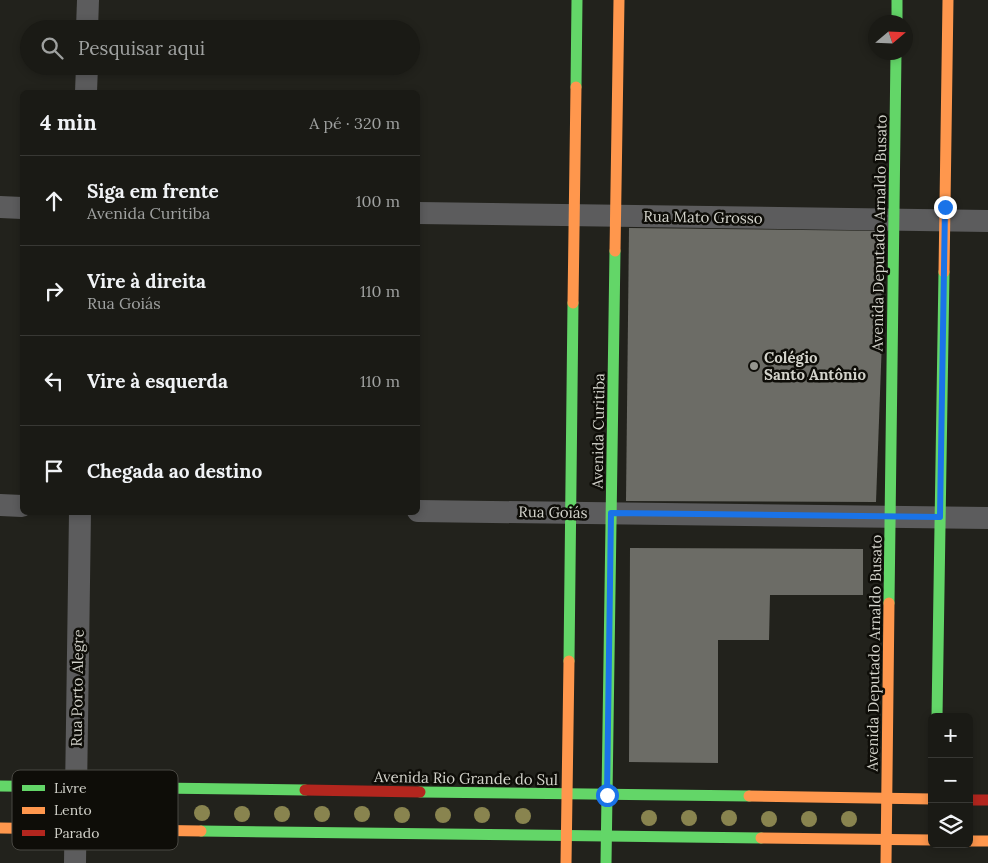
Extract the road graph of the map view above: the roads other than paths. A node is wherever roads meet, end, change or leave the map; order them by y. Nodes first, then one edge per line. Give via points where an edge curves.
1 (88, 0) edge
2 (577, 0) edge
3 (619, 0) edge
4 (897, 0) edge
5 (948, 0) edge
6 (897, 15) edge
7 (87, 20) edge
8 (896, 60) edge
9 (86, 75) edge
10 (86, 90) edge
11 (0, 207) edge
12 (20, 208) edge
13 (420, 213) edge
14 (574, 215) junction
15 (616, 216) junction
16 (894, 220) junction
17 (944, 220) junction
18 (988, 221) edge
19 (0, 505) edge
20 (20, 506) edge
21 (420, 511) edge
22 (570, 513) junction
23 (611, 513) junction
24 (80, 515) edge
25 (891, 517) junction
26 (940, 517) junction
27 (988, 518) edge
28 (937, 713) edge
29 (76, 770) edge
30 (178, 788) edge
31 (567, 794) junction
32 (607, 795) junction
33 (887, 798) junction
34 (928, 799) edge
35 (973, 800) edge
36 (988, 800) edge
37 (178, 830) edge
38 (566, 835) junction
39 (606, 836) junction
40 (887, 840) junction
41 (973, 841) edge
42 (988, 841) edge
43 (928, 844) edge
44 (75, 850) edge
45 (75, 863) edge
46 (566, 863) edge
47 (606, 863) edge
48 (886, 863) edge

1 - 7 street
2 - 14 street, Avenida Curitiba
3 - 15 street, Avenida Curitiba
4 - 6 street
5 - 17 street
8 - 16 street, Avenida Deputado Arnaldo Busato
9 - 10 street
11 - 12 street
13 - 14 street, Rua Mato Grosso
14 - 15 street, Rua Mato Grosso
14 - 22 street, Avenida Curitiba
15 - 16 street, Rua Mato Grosso
15 - 23 street, Avenida Curitiba
16 - 17 street, Rua Mato Grosso
16 - 25 street, Avenida Deputado Arnaldo Busato
17 - 18 street, Rua Mato Grosso
17 - 26 street
19 - 20 street
21 - 22 street, Rua Goiás
22 - 23 street, Rua Goiás
22 - 31 street, Avenida Curitiba
23 - 25 street, Rua Goiás
23 - 32 street, Avenida Curitiba
24 - 29 street, Rua Porto Alegre
25 - 26 street, Rua Goiás
25 - 33 street, Avenida Deputado Arnaldo Busato
26 - 27 street, Rua Goiás
26 - 28 street
30 - 31 street, Avenida Rio Grande do Sul
31 - 32 street, Avenida Rio Grande do Sul
31 - 38 street, Avenida Curitiba
32 - 33 street, Avenida Rio Grande do Sul
32 - 39 street, Avenida Curitiba
33 - 34 street, Avenida Rio Grande do Sul
33 - 40 street, Avenida Deputado Arnaldo Busato
35 - 36 street
37 - 38 street
38 - 39 street
38 - 46 street, Avenida Curitiba
39 - 40 street
39 - 47 street, Avenida Curitiba
40 - 43 street
40 - 48 street, Avenida Deputado Arnaldo Busato
41 - 42 street
44 - 45 street, Rua Porto Alegre

